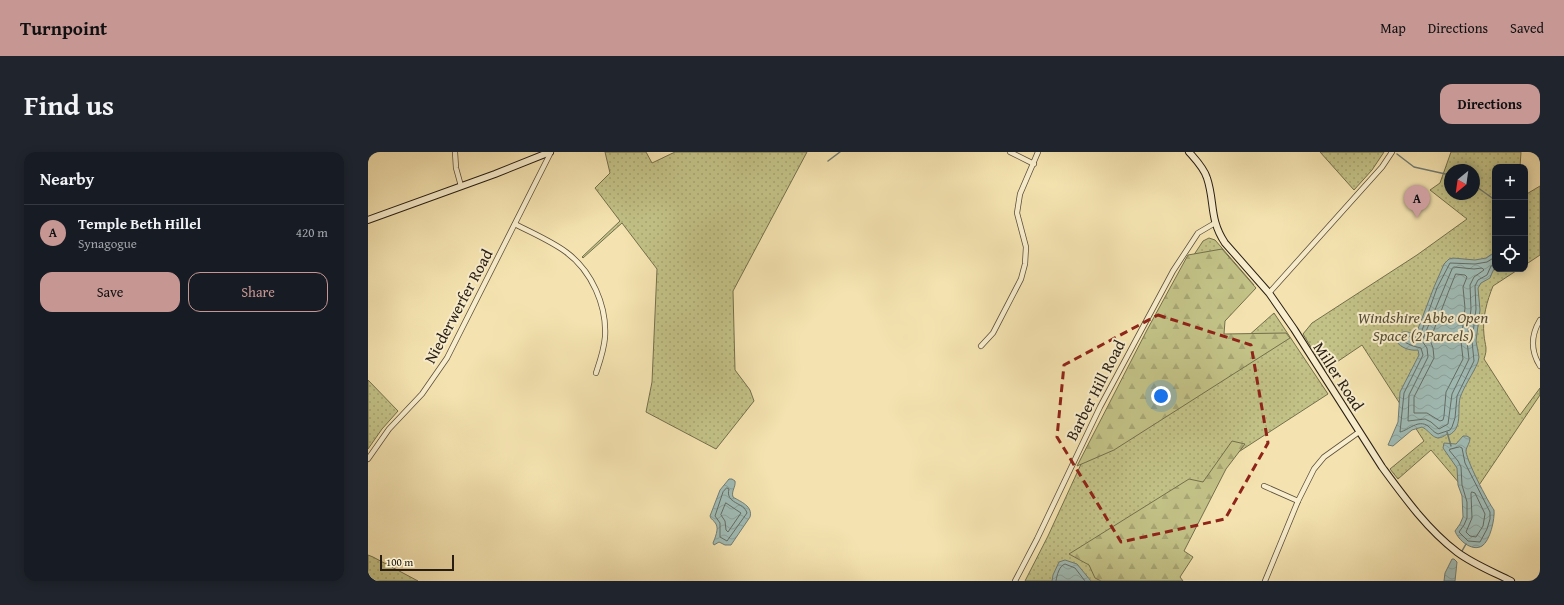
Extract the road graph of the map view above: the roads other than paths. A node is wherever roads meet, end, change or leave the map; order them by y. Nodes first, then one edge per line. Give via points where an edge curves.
1 (455, 152) edge
2 (550, 152) edge
3 (1010, 152) edge
4 (1038, 152) edge
5 (1189, 152) edge
6 (1392, 152) edge
7 (1034, 164) junction
8 (461, 186) junction
9 (368, 220) edge
10 (515, 224) junction
11 (1215, 224) junction
12 (1269, 293) junction
13 (1540, 320) edge
14 (981, 346) dead end
15 (1540, 366) edge
16 (596, 373) dead end
17 (1360, 432) junction
18 (368, 459) edge
19 (1264, 486) dead end
20 (1298, 501) junction
21 (1015, 581) edge
22 (1265, 581) edge
23 (1511, 581) edge

1 - 8 street
2 - 8 street
2 - 10 street, Niederwerfer Road
3 - 7 street
4 - 7 street
5 - 11 street, Miller Road via 1201,165 1206,176
6 - 12 street via 1382,167
7 - 14 street via 1020,194 1017,213 1026,247 1021,279 993,333
8 - 9 street
10 - 16 street via 566,252 591,280 598,294 605,322 603,351
10 - 18 street, Niederwerfer Road via 436,376 389,428
11 - 12 street, Miller Road via 1225,243
11 - 21 street, Barber Hill Road via 1198,233 1173,270 1100,407
12 - 17 street, Miller Road
13 - 15 street via 1533,336 1532,349
17 - 20 street via 1320,461
17 - 23 street, Miller Road via 1386,472 1429,527 1458,552
19 - 20 street
20 - 22 street

